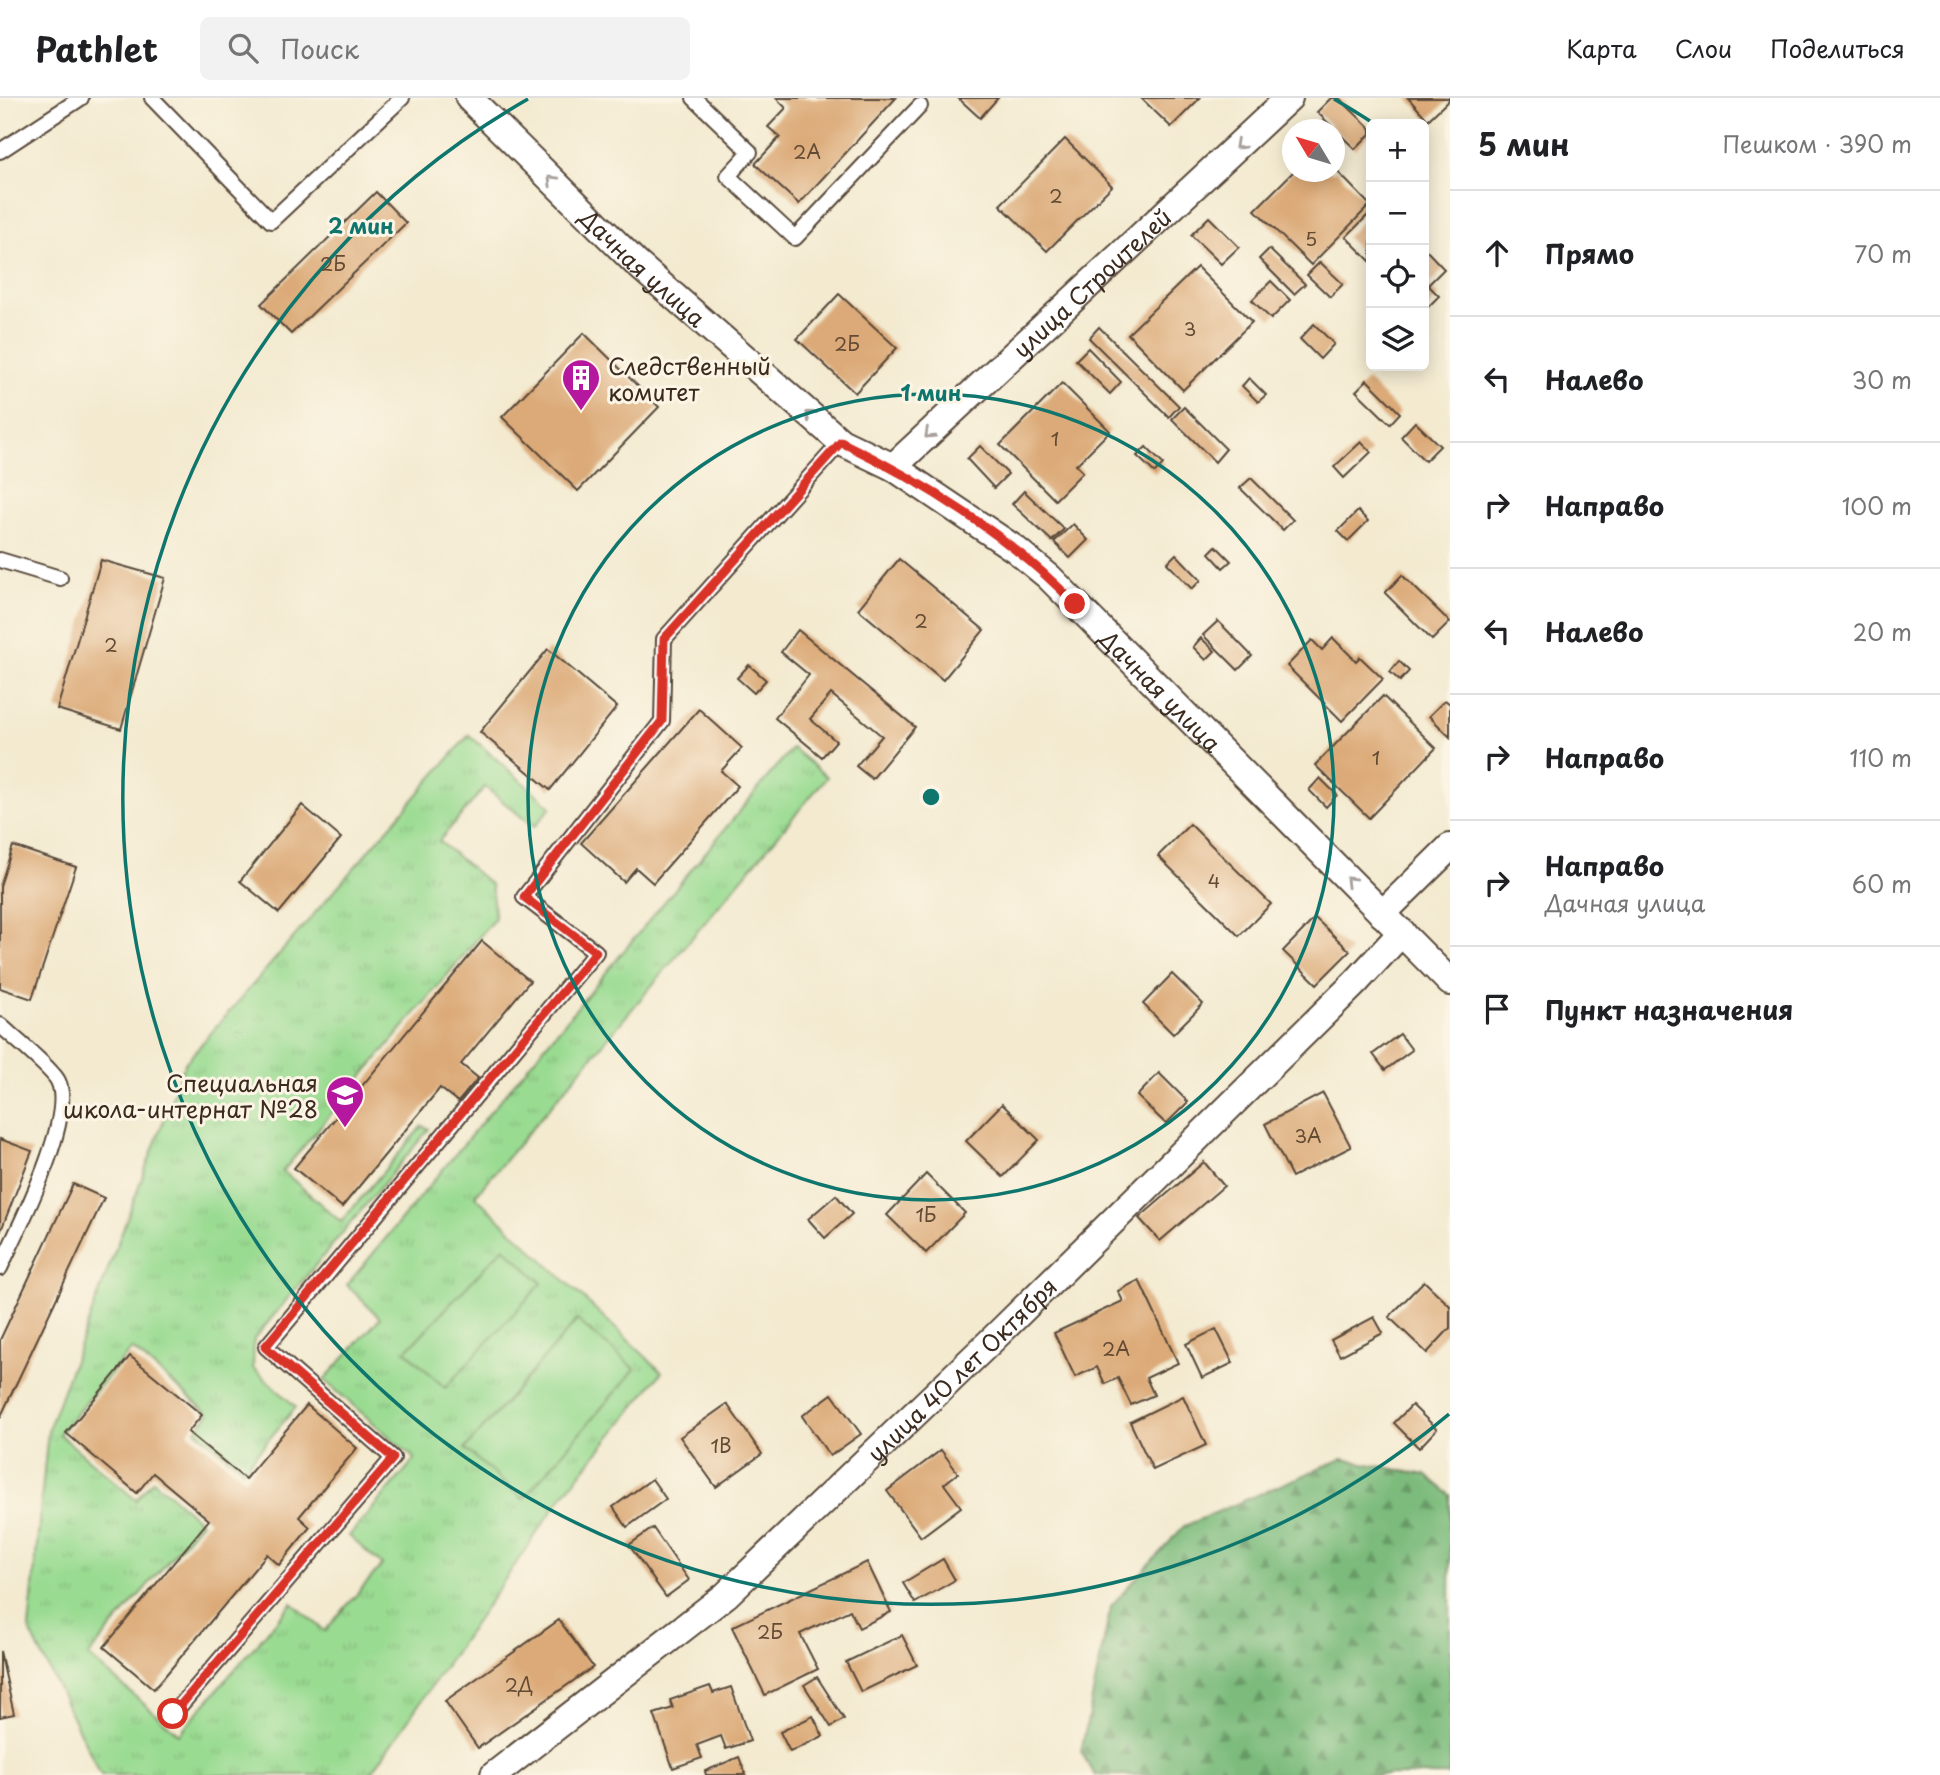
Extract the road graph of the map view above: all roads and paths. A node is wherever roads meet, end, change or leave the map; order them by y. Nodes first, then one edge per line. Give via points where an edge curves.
1 (81, 98) edge
2 (152, 98) edge
3 (402, 98) edge
4 (469, 98) edge
5 (694, 98) edge
6 (1289, 98) edge
7 (920, 106) dead end
8 (0, 150) edge
9 (841, 442) junction
10 (894, 467) junction
11 (0, 560) edge
12 (60, 578) dead end
13 (1450, 847) edge
14 (1382, 914) junction
15 (1402, 932) junction
16 (1450, 982) edge
17 (0, 1026) edge
18 (0, 1268) edge
19 (173, 1714) dead end
20 (494, 1775) edge

1 - 8 lane
2 - 3 lane via 271,221
9 -> 4 street, Дачная улица via 636,263
5 - 7 lane via 750,152 728,176 794,239
6 -> 10 street, улица Строителей
9 - 10 street, Дачная улица
9 - 19 lane via 664,639 662,721 524,897 596,952 265,1347 393,1458
14 -> 10 street, Дачная улица via 1049,577
11 - 12 lane
13 - 14 street
14 - 15 street, Дачная улица
15 - 16 street, Дачная улица
15 - 20 street, улица 40 лет Октября via 994,1338 726,1595
17 - 18 lane via 58,1079 62,1094 47,1163

